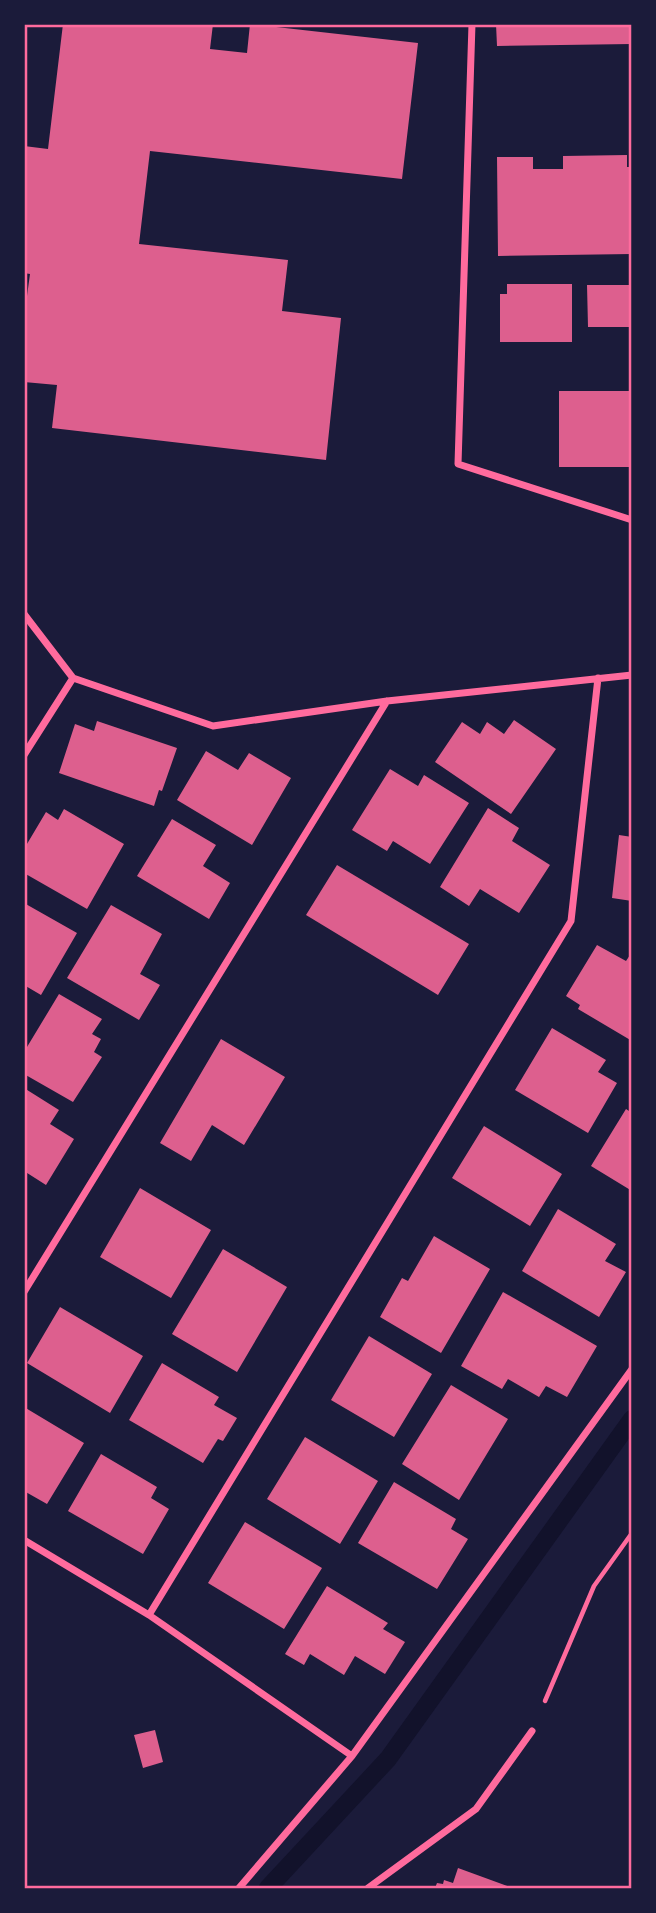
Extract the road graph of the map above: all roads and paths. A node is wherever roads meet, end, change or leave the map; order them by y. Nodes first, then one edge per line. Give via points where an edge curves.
1 (472, 24) edge
2 (632, 520) edge
3 (24, 614) edge
4 (632, 675) edge
5 (73, 678) junction
6 (598, 678) junction
7 (387, 701) junction
8 (24, 755) edge
9 (24, 1292) edge
10 (632, 1369) edge
11 (632, 1533) edge
12 (24, 1540) edge
13 (149, 1615) junction
14 (532, 1731) joint
15 (352, 1756) junction
16 (239, 1888) edge
17 (368, 1888) edge

1 - 2 street via 458,464
3 - 5 street
4 - 6 street
5 - 7 street via 213,726
5 - 8 street
6 - 7 street
6 - 13 street via 571,921
7 - 9 street
10 - 15 street
11 - 14 path via 594,1586
12 - 13 street
13 - 15 street
14 - 17 street via 476,1809
15 - 16 street

